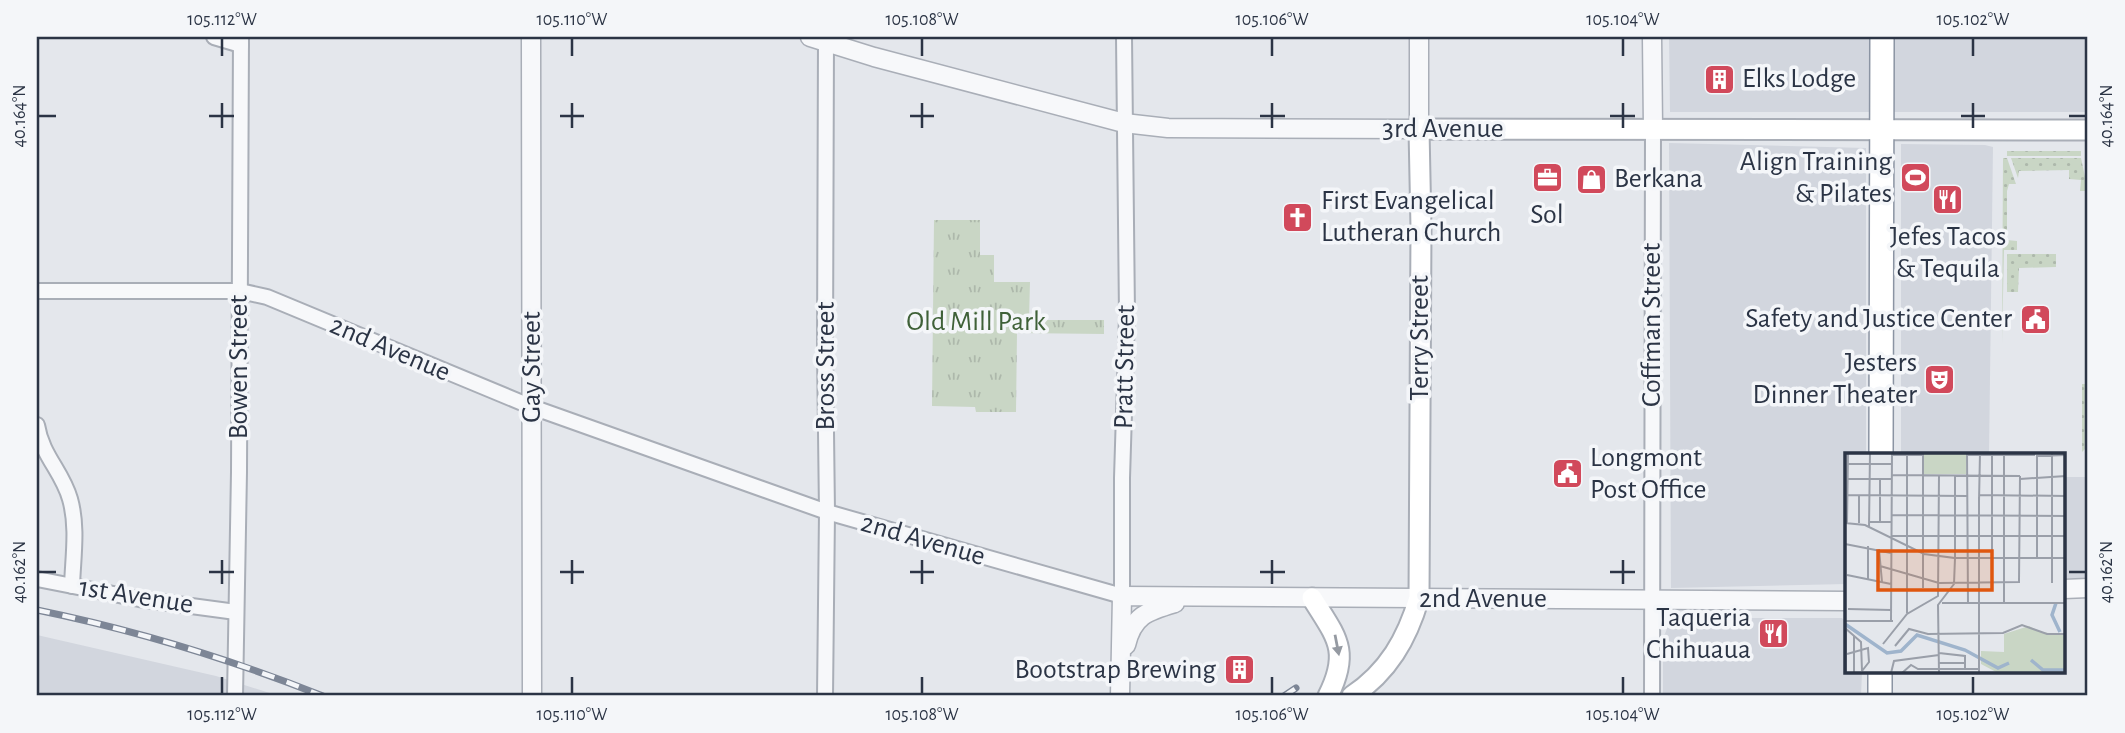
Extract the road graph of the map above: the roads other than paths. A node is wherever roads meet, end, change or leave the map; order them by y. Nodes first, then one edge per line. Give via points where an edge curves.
1 (214, 37) edge
2 (531, 37) edge
3 (1124, 37) edge
4 (1419, 37) edge
5 (1652, 37) edge
6 (1882, 37) edge
7 (821, 39) edge
8 (241, 41) edge
9 (1124, 123) junction
10 (1653, 128) junction
11 (1419, 129) junction
12 (1881, 130) junction
13 (2088, 130) edge
14 (37, 291) edge
15 (240, 291) junction
16 (532, 407) junction
17 (37, 425) edge
18 (1881, 453) edge
19 (827, 512) junction
20 (37, 579) edge
21 (72, 586) junction
22 (2088, 588) edge
23 (2066, 589) edge
24 (1122, 596) junction
25 (1195, 597) junction
26 (1312, 598) junction
27 (1419, 598) junction
28 (1652, 600) junction
29 (1845, 601) edge
30 (236, 612) junction
31 (1121, 668) junction
32 (1880, 674) edge
33 (235, 696) edge
34 (532, 696) edge
35 (825, 696) edge
36 (1120, 696) edge
37 (1328, 696) edge
38 (1352, 696) edge
39 (1652, 696) edge
40 (1880, 696) edge

1 - 8 street
2 - 16 street, Gay Street
3 - 9 street, Pratt Street
4 - 11 street, Terry Street
5 - 10 street, Coffman Street
6 - 12 highway
7 - 9 street, 3rd Avenue
7 - 19 street, Bross Street
8 - 15 street, Bowen Street
9 - 11 street, 3rd Avenue via 1168,128
9 - 24 street, Pratt Street via 1127,315
10 - 11 main road, 3rd Avenue
10 - 12 main road, 3rd Avenue
10 - 28 street, Coffman Street
11 - 27 main road, Terry Street
12 - 13 main road, 3rd Avenue
12 - 18 highway
14 - 15 street, 2nd Avenue
15 - 16 street, 2nd Avenue via 267,297
15 - 30 street, Bowen Street
16 - 19 street, 2nd Avenue
16 - 34 street, Gay Street
17 - 21 street via 42,449 62,481 75,520
19 - 24 street, 2nd Avenue
19 - 35 street, Bross Street
20 - 21 street, 1st Avenue
21 - 30 street, 1st Avenue
22 - 23 street
24 - 25 street, 2nd Avenue
24 - 31 street, Pratt Street
25 - 26 street, 2nd Avenue
25 - 31 street via 1138,618 1129,630
26 - 27 street, 2nd Avenue
26 -> 37 main road via 1336,634 1339,647 1338,674
27 - 28 street, 2nd Avenue
27 - 38 main road, Terry Street via 1412,624 1396,653
28 - 29 street, 2nd Avenue
28 - 39 street, Coffman Street
30 - 33 street, Bowen Street
31 - 36 street, Pratt Street
32 - 40 highway

